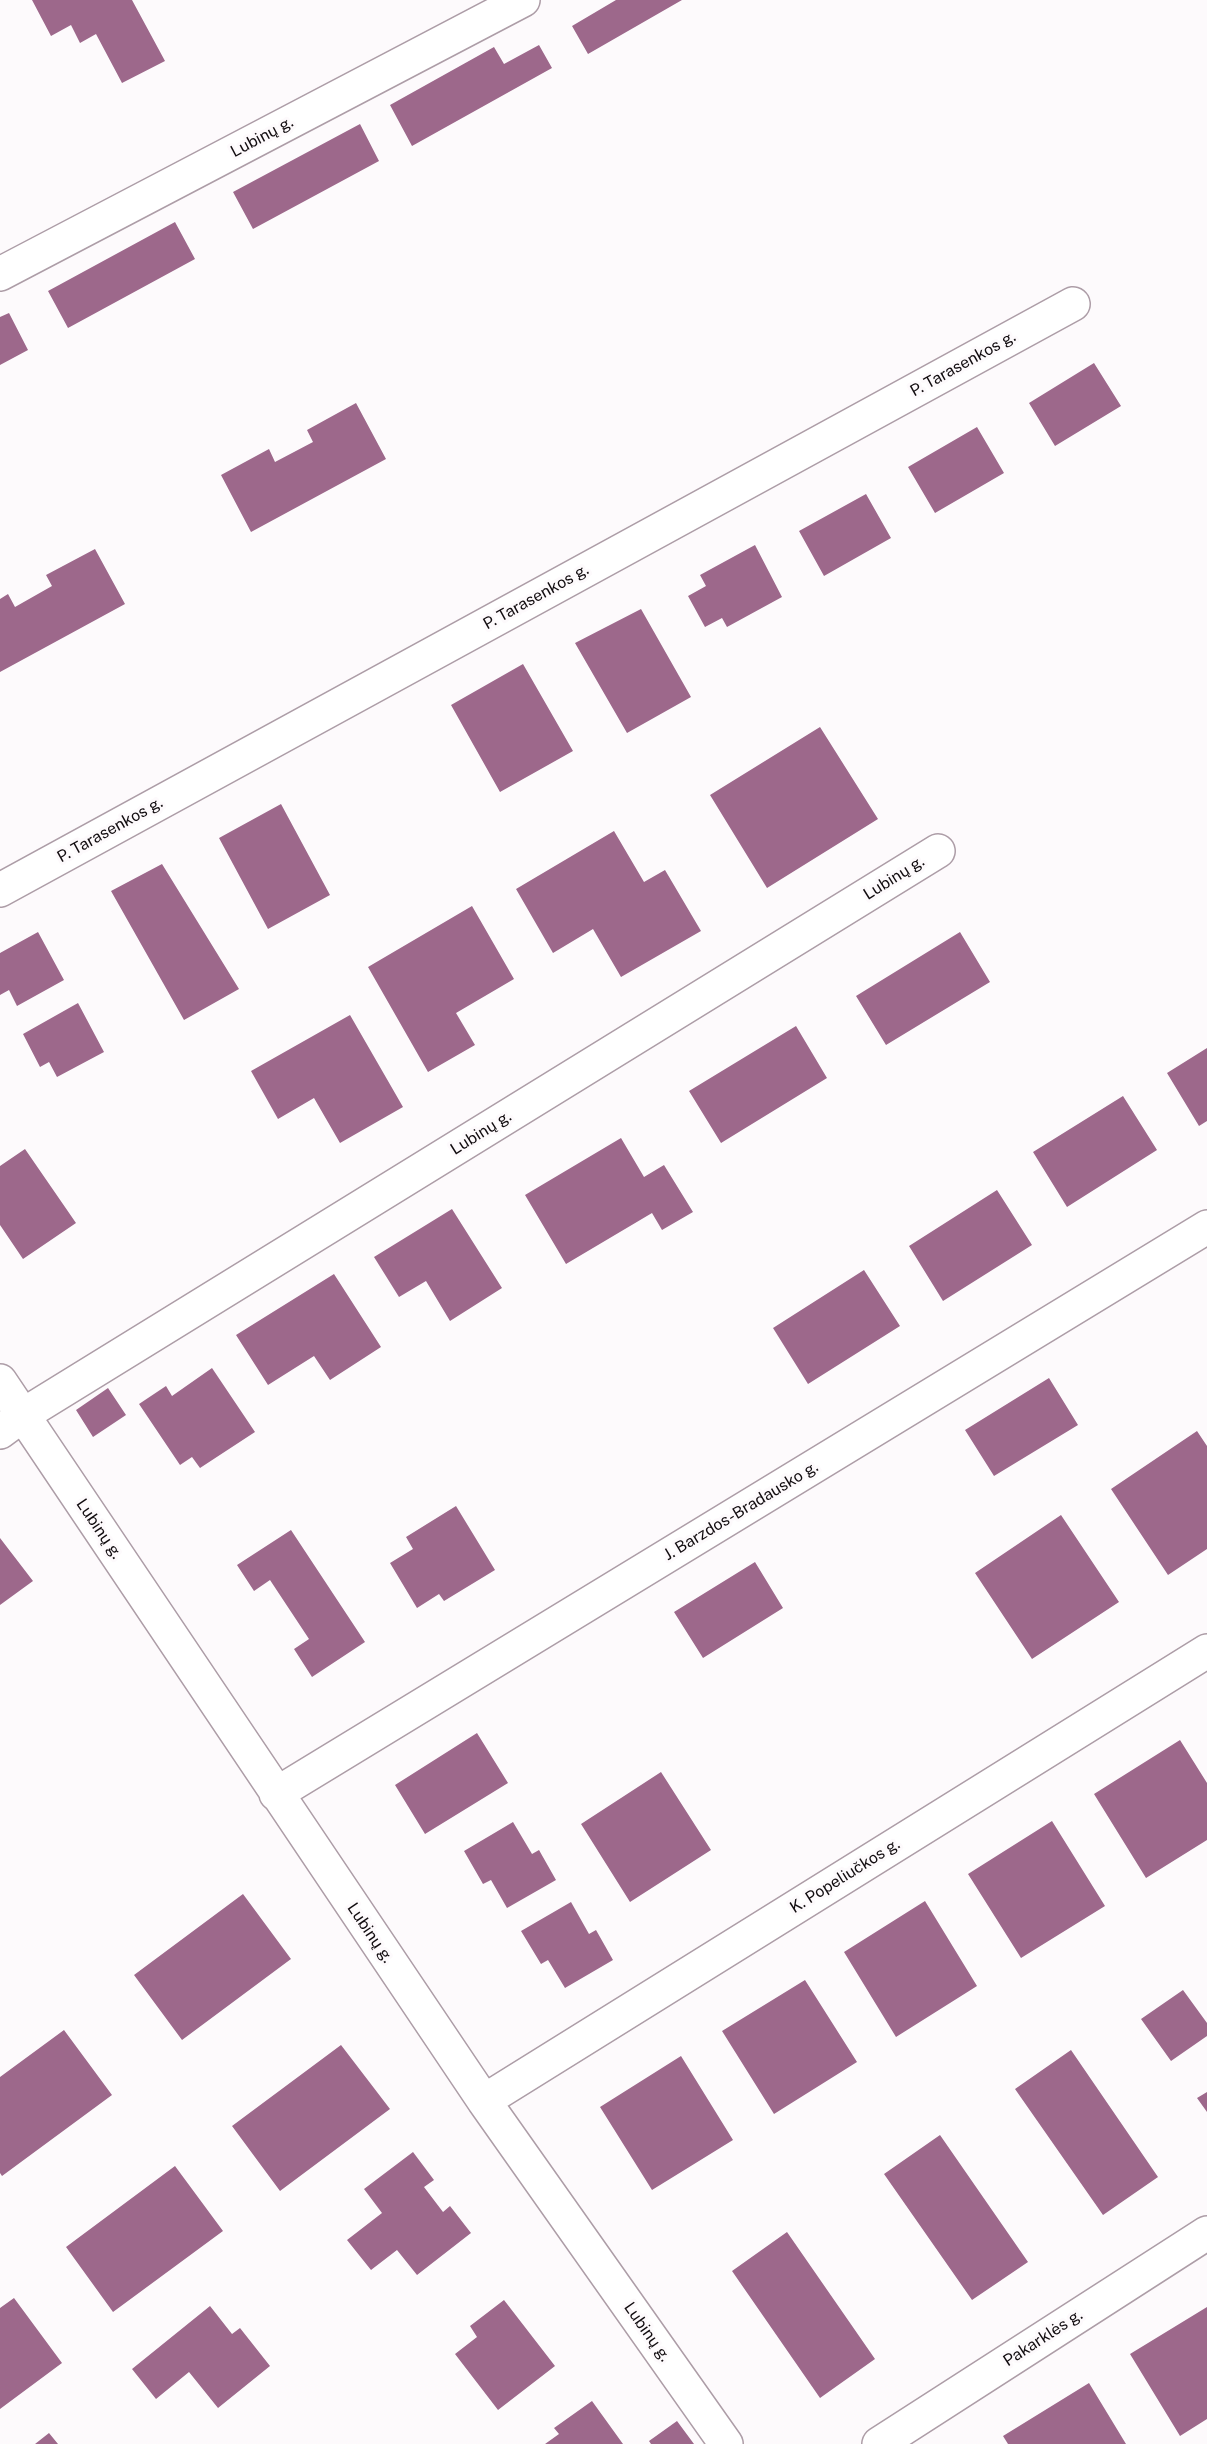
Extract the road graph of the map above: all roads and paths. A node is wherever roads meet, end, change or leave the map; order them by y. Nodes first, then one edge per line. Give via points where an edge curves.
1 (523, 0) edge
2 (0, 274) edge
3 (1073, 304) dead end
4 (938, 851) dead end
5 (0, 890) edge
6 (1207, 1227) edge
7 (0, 1381) edge
8 (11, 1424) edge
9 (1207, 1651) edge
10 (276, 1794) junction
11 (484, 2101) junction
12 (1207, 2233) edge
13 (726, 2444) edge
14 (879, 2444) edge

1 - 2 street, Lubinų g.
3 - 5 street, P. Tarasenkos g.
4 - 8 street, Lubinų g.
6 - 10 street, J. Barzdos-Bradausko g.
7 - 8 street, Lubinų g.
8 - 10 street, Lubinų g.
9 - 11 street, K. Popeliučkos g.
10 - 11 street, Lubinų g.
11 - 13 street, Lubinų g.
12 - 14 street, Pakarklės g.

